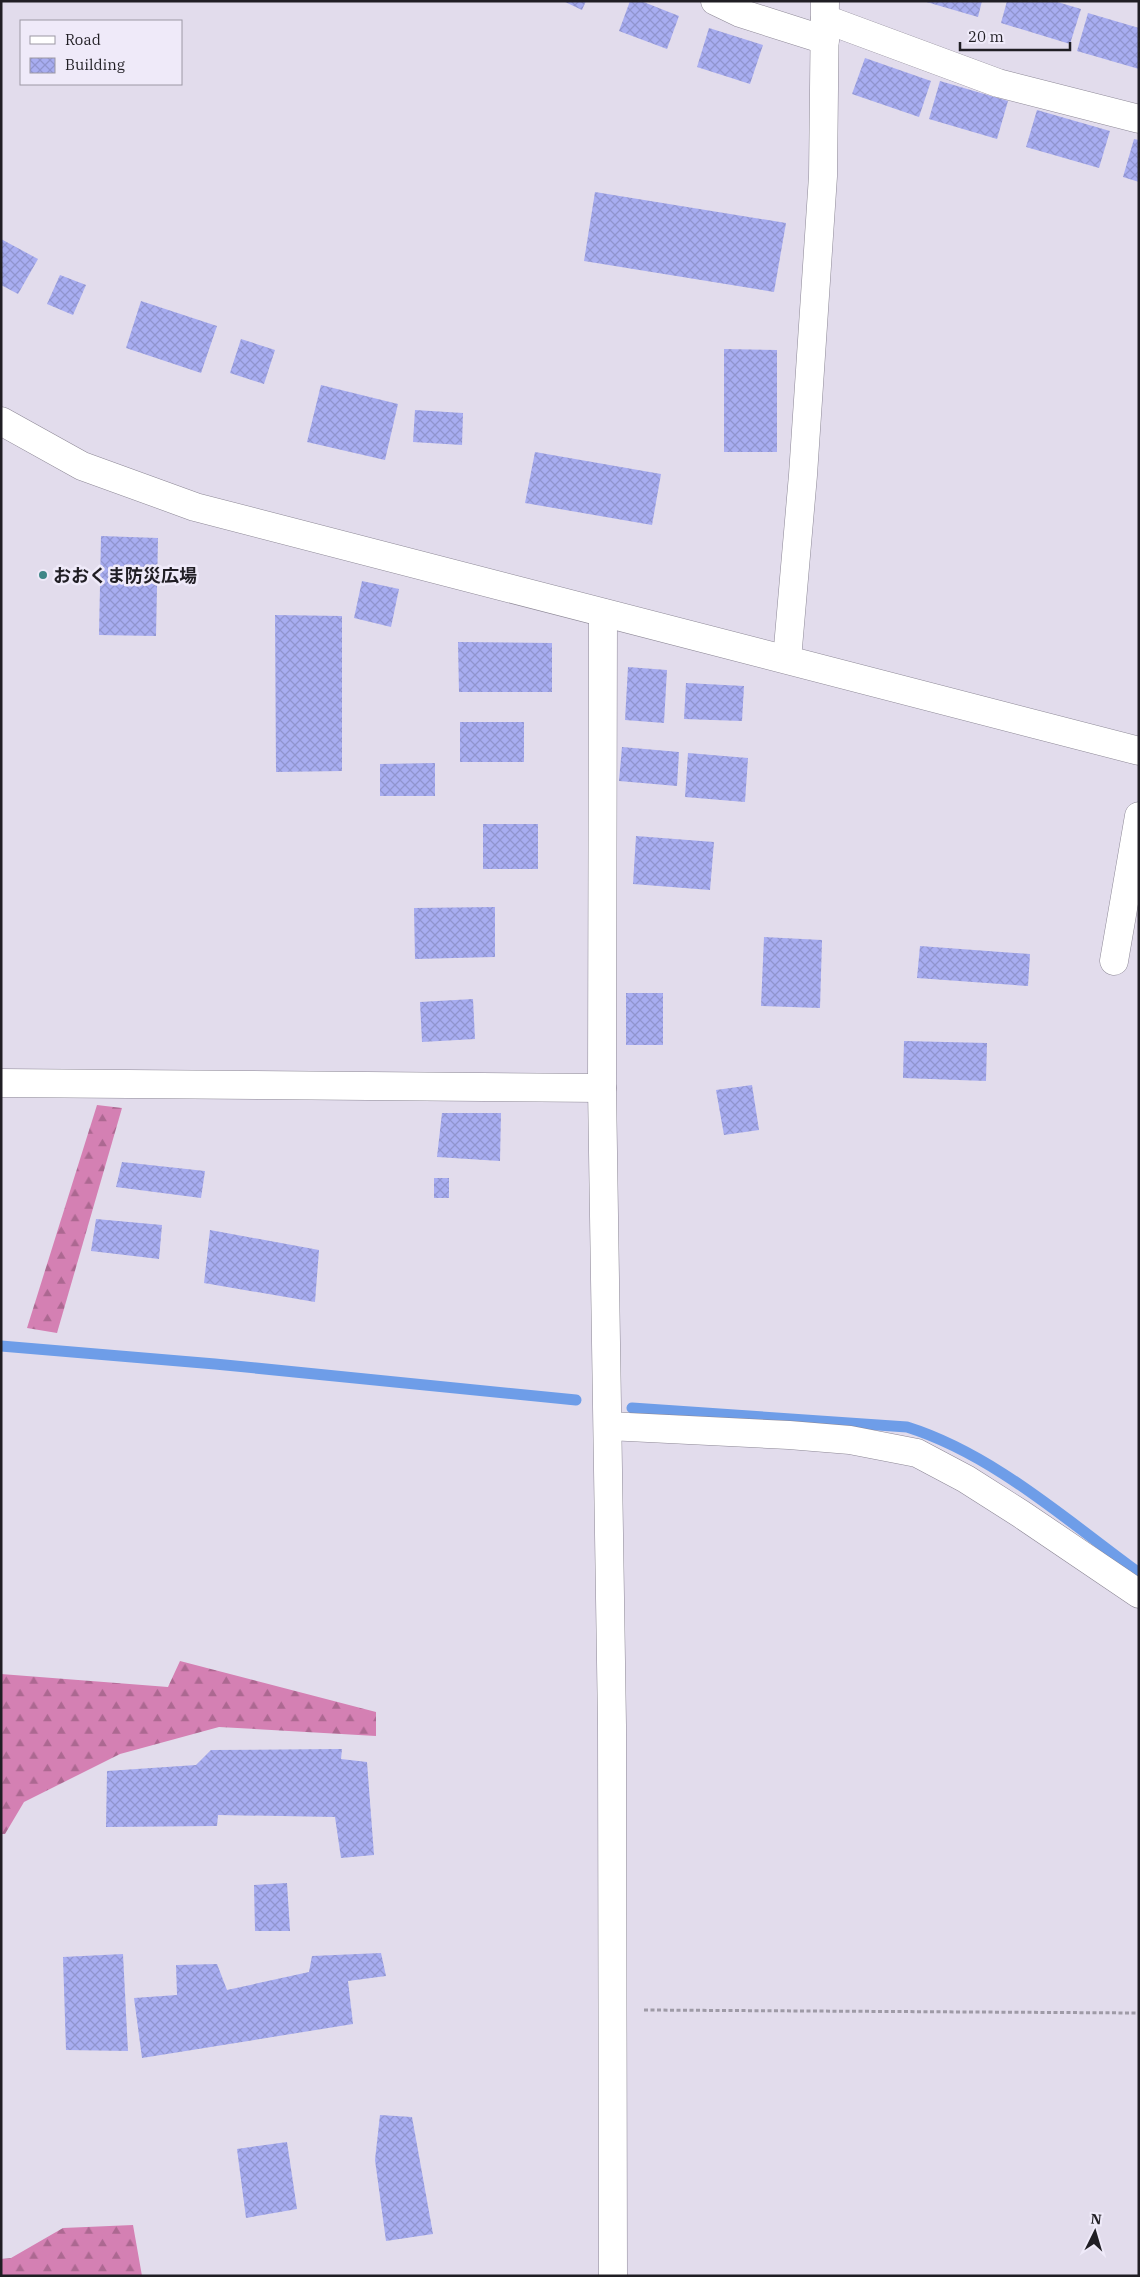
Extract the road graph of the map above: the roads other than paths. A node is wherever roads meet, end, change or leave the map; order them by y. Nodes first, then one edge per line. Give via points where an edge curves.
1 (715, 1) edge
2 (825, 20) edge
3 (1139, 119) edge
4 (1, 421) edge
5 (603, 613) junction
6 (787, 659) junction
7 (1139, 751) edge
8 (1139, 816) edge
9 (1114, 961) dead end
10 (1, 1083) edge
11 (602, 1088) junction
12 (608, 1426) junction
13 (1139, 1594) edge
14 (613, 2276) edge

1 - 2 street via 740,12
2 - 3 street via 998,83
2 - 6 street via 823,176
4 - 5 street via 82,466 186,505
5 - 6 street
5 - 11 street
6 - 7 street
8 - 9 street
10 - 11 street
11 - 12 street
12 - 13 street via 832,1438 917,1453 966,1479
12 - 14 street

